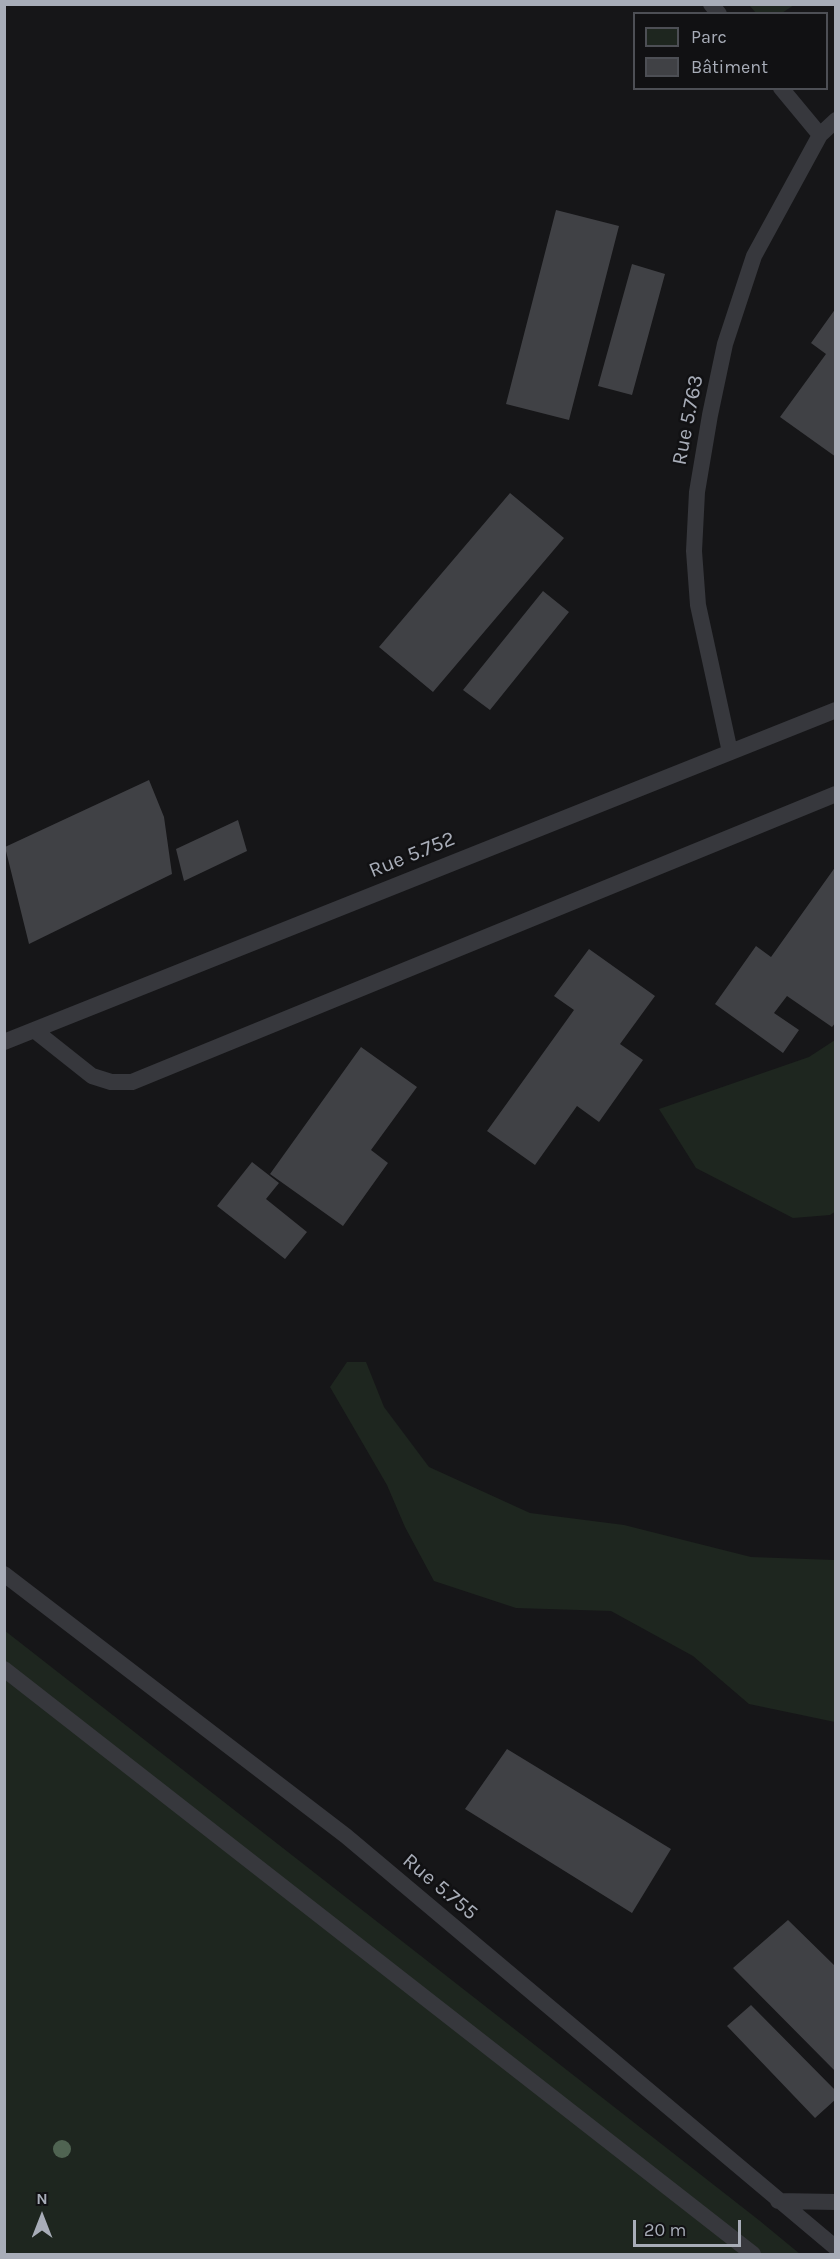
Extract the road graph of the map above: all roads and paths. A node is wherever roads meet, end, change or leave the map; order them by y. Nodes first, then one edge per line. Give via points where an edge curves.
1 (783, 90) edge
2 (836, 120) edge
3 (820, 135) junction
4 (836, 710) edge
5 (730, 752) junction
6 (836, 794) edge
7 (34, 1030) junction
8 (4, 1042) edge
9 (4, 1574) edge
10 (4, 1669) edge
11 (778, 2201) junction
12 (836, 2202) edge
13 (836, 2248) edge
14 (753, 2254) edge

1 - 3 lane
2 - 3 lane, Rue 5.763
3 - 5 lane, Rue 5.763 via 754,256 725,344 697,492 694,551 698,605
4 - 5 lane, Rue 5.752
5 - 7 lane, Rue 5.752
6 - 7 lane via 132,1082 111,1082 92,1076
7 - 8 lane, Rue 5.752
9 - 11 lane, Rue 5.755 via 346,1836
10 - 14 lane
11 - 12 lane
11 - 13 lane, Rue 5.755

